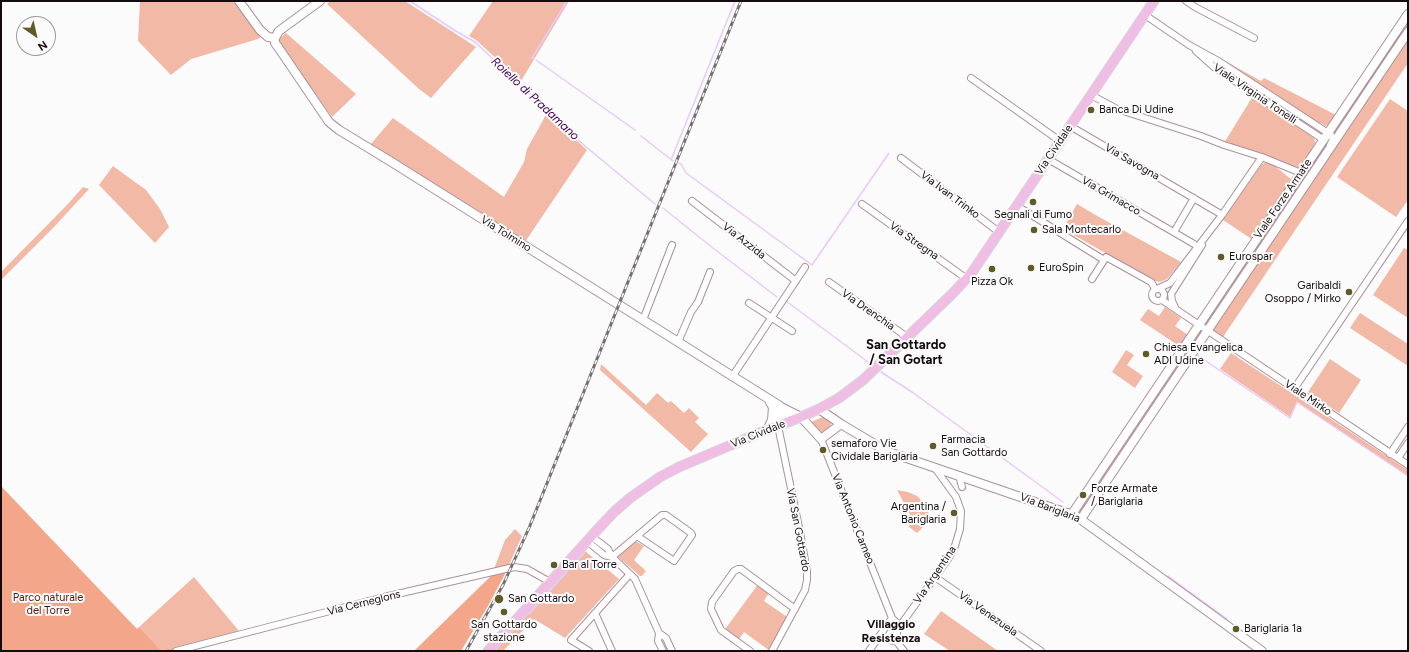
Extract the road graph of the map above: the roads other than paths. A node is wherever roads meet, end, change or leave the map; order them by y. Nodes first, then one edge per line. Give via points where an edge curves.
1 (239, 1) edge
2 (320, 1) edge
3 (1154, 1) edge
4 (1186, 1) edge
5 (1408, 14) edge
6 (1145, 15) junction
7 (1408, 32) edge
8 (275, 38) junction
9 (1254, 38) dead end
10 (971, 78) dead end
11 (1091, 95) junction
12 (1070, 126) junction
13 (1326, 136) junction
14 (1060, 141) junction
15 (1262, 157) junction
16 (901, 158) dead end
17 (1048, 159) junction
18 (1322, 160) junction
19 (1301, 173) junction
20 (1194, 198) junction
21 (692, 201) dead end
22 (862, 204) dead end
23 (1017, 206) junction
24 (1220, 214) junction
25 (1408, 221) edge
26 (1000, 232) junction
27 (1174, 232) junction
28 (1194, 244) dead end
29 (672, 245) dead end
30 (1104, 260) junction
31 (805, 267) dead end
32 (710, 272) dead end
33 (967, 279) junction
34 (1092, 279) dead end
35 (796, 281) junction
36 (829, 282) dead end
37 (1156, 290) junction
38 (1162, 300) junction
39 (749, 303) dead end
40 (1178, 311) junction
41 (771, 318) junction
42 (643, 320) junction
43 (1199, 325) junction
44 (792, 331) dead end
45 (1207, 331) junction
46 (907, 337) junction
47 (678, 342) junction
48 (732, 377) junction
49 (1294, 389) junction
50 (839, 398) junction
51 (776, 406) junction
52 (819, 409) junction
53 (801, 418) junction
54 (839, 423) junction
55 (781, 425) junction
56 (1408, 427) edge
57 (768, 430) junction
58 (822, 439) junction
59 (1408, 443) edge
60 (1390, 454) junction
61 (1398, 458) junction
62 (1408, 465) edge
63 (935, 468) junction
64 (959, 475) junction
65 (972, 480) junction
66 (948, 485) junction
67 (962, 487) junction
68 (956, 497) junction
69 (1072, 514) junction
70 (1081, 519) junction
71 (636, 536) junction
72 (589, 539) junction
73 (612, 557) junction
74 (630, 574) junction
75 (935, 577) junction
76 (550, 582) junction
77 (795, 609) junction
78 (595, 613) junction
79 (892, 618) junction
80 (899, 626) junction
81 (659, 633) junction
82 (879, 637) junction
83 (897, 642) junction
84 (176, 651) edge
85 (488, 651) edge
86 (588, 651) edge
87 (612, 651) edge
88 (663, 651) edge
89 (672, 651) edge
90 (750, 651) edge
91 (772, 651) edge
92 (869, 651) edge
93 (904, 651) edge
94 (1041, 651) edge
95 (1262, 651) edge

1 - 8 street via 260,30 268,37
2 - 8 street via 279,32
3 - 6 main road, Via Cividale
4 - 9 street
5 - 13 street, Viale Forze Armate
6 - 11 main road, Via Cividale
6 - 13 street, Viale Virginia Tonelli via 1215,59
7 - 18 street, Viale Forze Armate
8 - 42 street, Via Tolmino via 275,43 329,122 339,130
10 - 14 street
11 - 12 main road, Via Cividale
11 - 15 street via 1117,109
12 - 14 main road, Via Cividale
12 - 20 street, Via Savogna
13 - 18 street, Viale Forze Armate via 1332,136 1333,139
13 - 19 street, Viale Forze Armate
14 - 17 main road, Via Cividale
15 - 19 street
15 - 24 street
16 - 26 street, Via Ivan Trinko
17 - 23 main road, Via Cividale
17 - 27 street, Via Grimacco
18 - 45 street, Viale Forze Armate
19 - 43 street, Viale Forze Armate
20 - 24 street, Via Savogna
20 - 27 street
21 - 35 street, Via Azzida
22 - 33 street, Via Stregna
23 - 26 main road, Via Cividale
23 - 30 street
24 - 37 street via 1170,282
24 - 40 street via 1171,294
25 - 49 street
26 - 33 main road, Via Cividale
27 - 28 street, Via Grimacco
29 - 42 street
30 - 34 street
30 - 37 street via 1106,257 1150,282
31 - 35 street
32 - 47 street
33 - 46 main road, Via Cividale
35 - 41 street
36 - 46 street, Via Drenchia
37 - 38 street via 1163,292
37 - 38 street via 1152,295 1153,299
38 - 40 street
39 - 41 street
40 - 43 street
41 - 44 street
41 - 48 street
42 - 47 street, Via Tolmino
43 - 45 street
43 - 69 street, Viale Forze Armate
45 - 49 street, Viale Mirko
45 - 70 street, Viale Forze Armate
46 - 50 main road, Via Cividale via 863,380
47 - 48 street, Via Tolmino
48 - 51 street, Via Tolmino
49 - 60 street, Viale Mirko
50 - 52 main road, Via Cividale
50 - 54 street via 832,410
51 - 53 street, Via Tolmino
51 - 55 street, Via Tolmino
51 - 57 street
52 - 53 main road, Via Cividale
52 - 54 street, Via Bariglaria
53 - 55 main road, Via Cividale
53 - 58 street, Via Antonio Carneo
54 - 58 street
54 - 63 street, Via Bariglaria via 878,448
55 - 57 main road, Via Cividale
55 - 77 street, Via San Gottardo via 807,572 805,590
56 - 60 street
57 - 72 main road, Via Cividale via 689,462 660,478 622,505
58 - 79 street, Via Antonio Carneo
59 - 61 street
60 - 61 street, Viale Mirko
61 - 62 street, Viale Mirko
63 - 64 street, Via Bariglaria
63 - 66 street, Via Argentina
64 - 65 street, Via Bariglaria
64 - 66 street via 948,478
64 - 67 street
65 - 67 street
65 - 69 street, Via Bariglaria
66 - 68 street, Via Argentina
67 - 68 street
68 - 75 street, Via Argentina via 961,519 958,539
69 - 70 street, Via Bariglaria
70 - 95 street, Via Bariglaria
71 - 71 street via 674,561 692,535 663,514
71 - 73 street
72 - 73 street via 604,555
72 - 76 main road, Via Cividale
73 - 74 street
74 - 78 street
74 - 81 street
75 - 80 street, Via Argentina
75 - 94 street, Via Venezuela
76 - 84 street, Via Cerneglons via 527,569 511,568 380,598
76 - 85 main road, Via Cividale
77 - 90 street via 741,570 734,571 712,602 711,609 721,630
77 - 91 street, Via San Gottardo
78 - 86 street via 571,640
78 - 87 street
79 - 80 street, Via Antonio Carneo
79 - 82 street
80 - 83 street via 896,632
81 - 88 street via 658,641
81 - 89 street via 666,638
82 - 83 street
82 - 92 street
83 - 93 street

